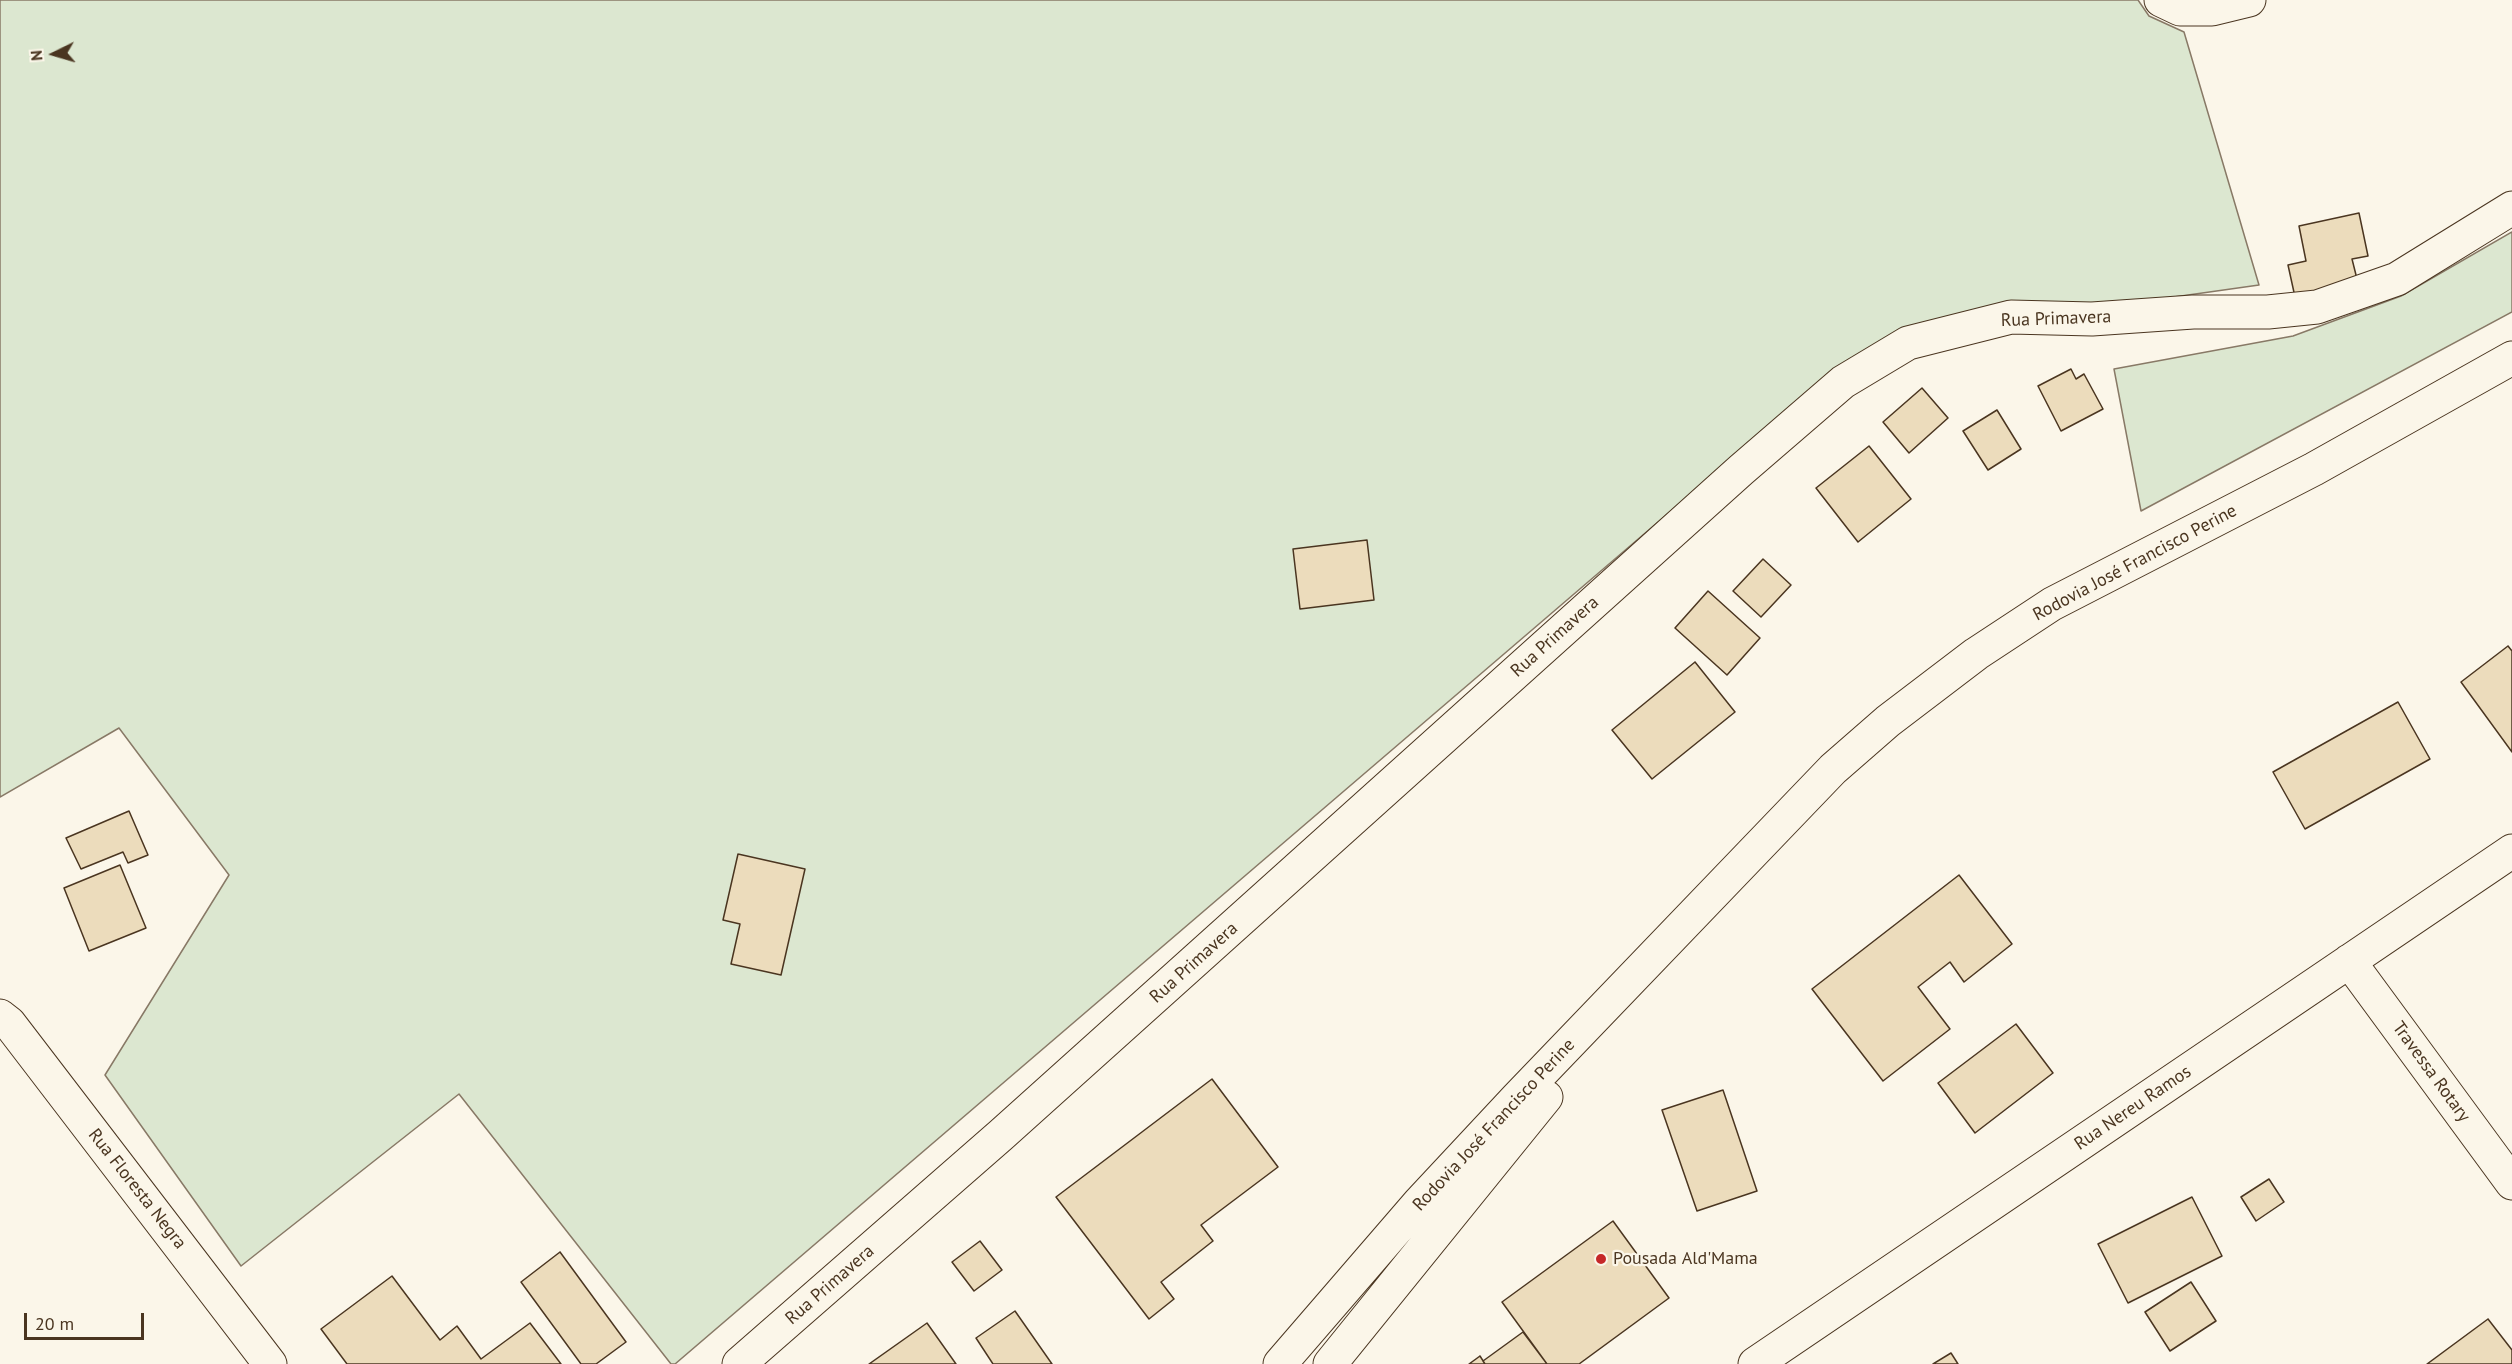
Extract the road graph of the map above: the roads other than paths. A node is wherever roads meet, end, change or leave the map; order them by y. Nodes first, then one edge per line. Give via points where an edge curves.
1 (2161, 0) edge
2 (2249, 0) edge
3 (2512, 208) edge
4 (2512, 358) edge
5 (2512, 851) edge
6 (1716, 893) junction
7 (2349, 961) junction
8 (0, 1016) edge
9 (2512, 1183) edge
10 (270, 1364) edge
11 (739, 1364) edge
12 (1280, 1364) edge
13 (1330, 1364) edge
14 (1755, 1364) edge

1 - 2 street via 2180,9 2212,9
3 - 11 street, Rua Primavera via 2397,279 2318,307 2092,319 2010,317 1908,343 1844,382
4 - 6 street, Rodovia José Francisco Perine via 2314,470 2052,604 1976,654 1833,769
5 - 7 street, Rua Nereu Ramos
6 - 12 street, Rodovia José Francisco Perine via 1419,1203
6 - 13 street, Rodovia José Francisco Perine
7 - 9 street, Travessa Rotary
7 - 14 street, Rua Nereu Ramos
8 - 10 street, Rua Floresta Negra

